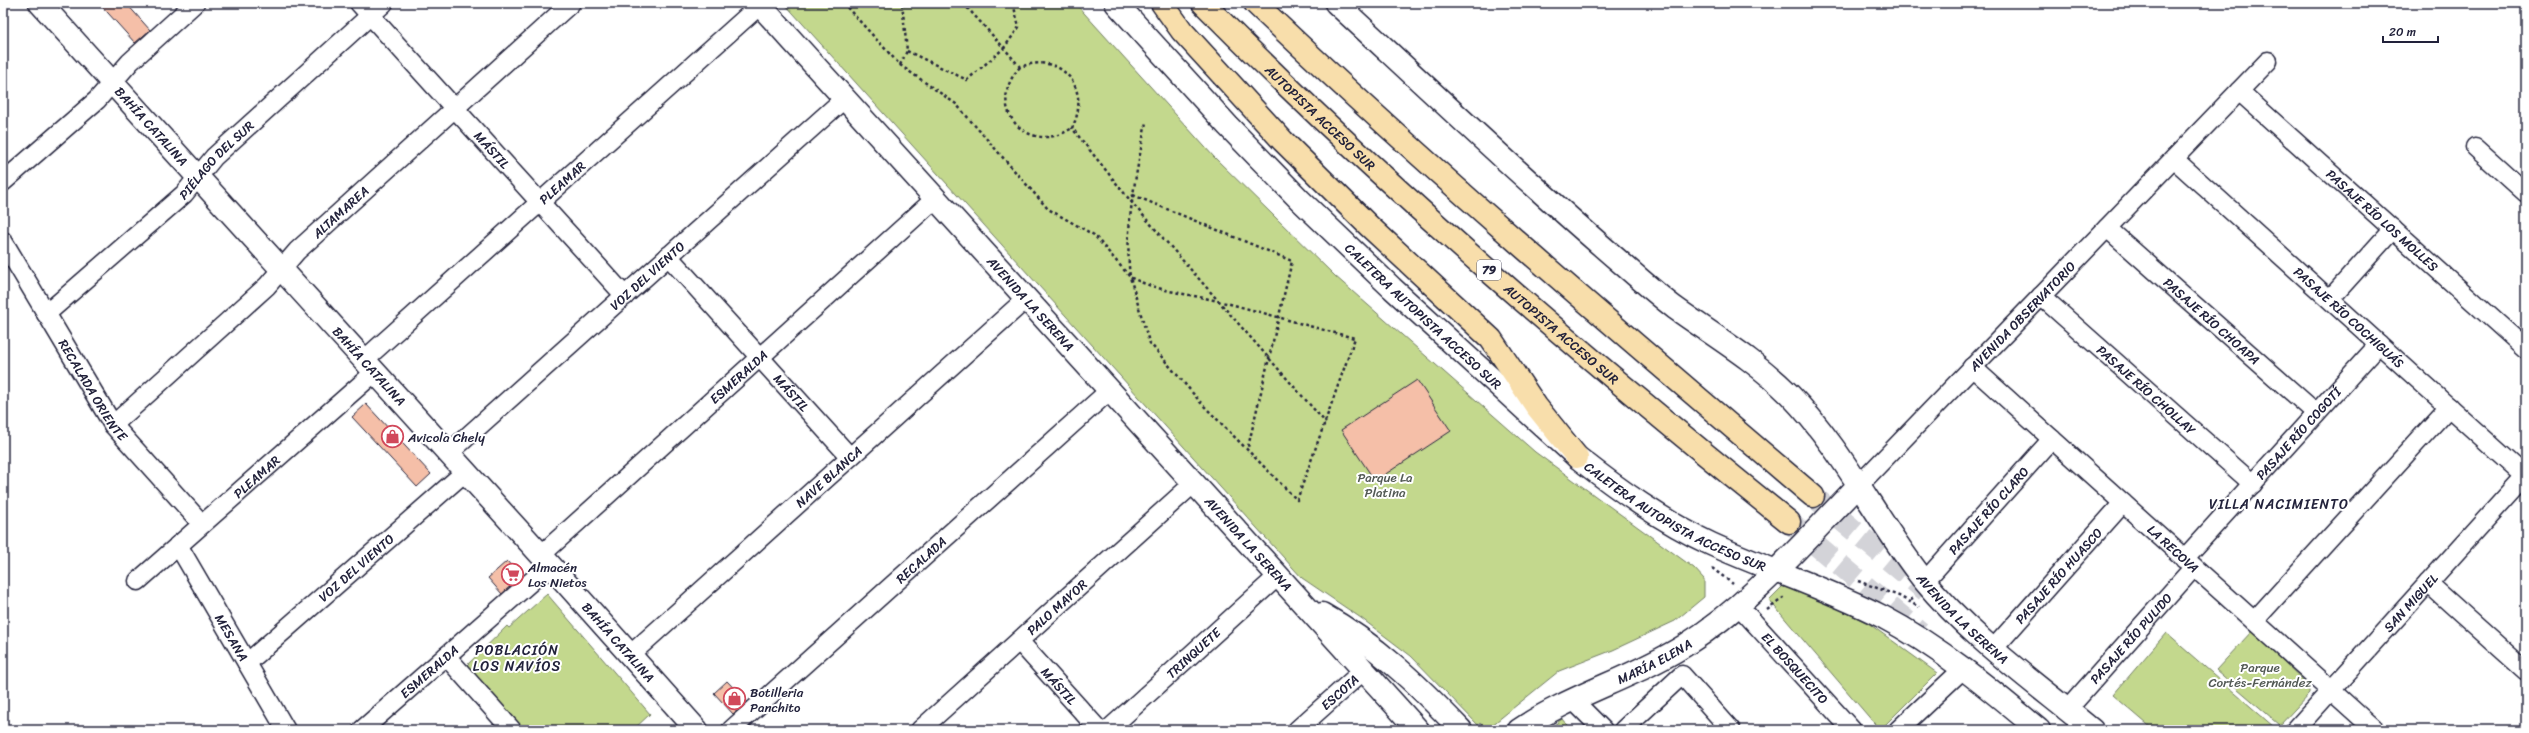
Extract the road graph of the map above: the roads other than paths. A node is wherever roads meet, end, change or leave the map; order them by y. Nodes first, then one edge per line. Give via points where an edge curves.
1 (40, 3) edge
2 (195, 3) edge
3 (384, 3) edge
4 (571, 3) edge
5 (1116, 3) edge
6 (1162, 3) edge
7 (1203, 3) edge
8 (1255, 3) edge
9 (1336, 3) edge
10 (759, 4) edge
11 (364, 9) edge
12 (2268, 61) dead end
13 (112, 82) junction
14 (2239, 91) junction
15 (845, 98) junction
16 (455, 108) junction
17 (2475, 147) dead end
18 (2174, 159) junction
19 (198, 177) junction
20 (3, 182) edge
21 (2526, 193) edge
22 (936, 198) junction
23 (540, 202) junction
24 (2107, 228) junction
25 (2393, 229) junction
26 (3, 241) edge
27 (668, 256) junction
28 (282, 270) junction
29 (624, 296) junction
30 (2041, 296) junction
31 (1026, 299) junction
32 (2330, 299) junction
33 (46, 314) junction
34 (2379, 344) junction
35 (2526, 349) edge
36 (760, 358) junction
37 (369, 366) junction
38 (1972, 368) junction
39 (1110, 390) junction
40 (2449, 407) junction
41 (2316, 413) junction
42 (113, 425) junction
43 (2052, 439) junction
44 (449, 453) junction
45 (850, 457) junction
46 (1577, 457) junction
47 (465, 472) junction
48 (2526, 475) edge
49 (1194, 483) junction
50 (2253, 484) junction
51 (1859, 485) junction
52 (1813, 496) tunnel mouth
53 (2123, 503) junction
54 (1789, 522) tunnel mouth
55 (202, 524) junction
56 (178, 545) junction
57 (545, 560) junction
58 (2189, 563) junction
59 (1776, 570) junction
60 (1278, 576) junction
61 (138, 580) dead end
62 (1925, 581) junction
63 (2428, 583) junction
64 (1304, 604) junction
65 (1738, 606) junction
66 (2254, 621) junction
67 (1019, 641) junction
68 (1994, 648) junction
69 (630, 654) junction
70 (446, 656) junction
71 (246, 663) junction
72 (1963, 669) junction
73 (1364, 670) junction
74 (2526, 671) edge
75 (2331, 690) junction
76 (1573, 700) junction
77 (2067, 710) junction
78 (2035, 729) edge
79 (286, 730) edge
80 (362, 730) edge
81 (512, 730) edge
82 (697, 730) edge
83 (731, 730) edge
84 (920, 730) edge
85 (1099, 730) edge
86 (1108, 730) edge
87 (1297, 730) edge
88 (1418, 730) edge
89 (1461, 730) edge
90 (1519, 730) edge
91 (1603, 730) edge
92 (1623, 730) edge
93 (1731, 730) edge
94 (1852, 730) edge
95 (1898, 730) edge
96 (2092, 730) edge
97 (2295, 730) edge
98 (2375, 730) edge

1 - 13 street, BAHÍA CATALINA
2 - 13 street via 130,62
3 - 11 street, PIÉLAGO DEL SUR
4 - 16 street, ALTAMAREA
5 - 46 street, CALETERA AUTOPISTA ACCESO SUR via 1222,121 1300,200
6 - 46 highway via 1182,31 1283,141 1369,226 1492,339 1536,406
7 - 54 highway, AUTOPISTA ACCESO SUR / 79 via 1323,120 1502,282 1714,462
8 - 52 highway via 1452,187
9 - 51 street via 1625,266 1675,308 1770,375 1825,434
10 - 15 street, AVENIDA LA SERENA
10 - 23 street, PLEAMAR
11 - 16 street, MÁSTIL
11 - 19 street, PIÉLAGO DEL SUR via 214,157
12 - 14 street, AVENIDA OBSERVATORIO
13 - 19 street, BAHÍA CATALINA
13 - 20 street via 97,100
14 - 18 street, AVENIDA OBSERVATORIO
14 - 25 street, PASAJE RÍO LOS MOLLES
15 - 22 street, AVENIDA LA SERENA
15 - 27 street, VOZ DEL VIENTO
16 - 23 street, MÁSTIL
16 - 28 street, ALTAMAREA via 297,251
17 - 21 street
18 - 24 street, AVENIDA OBSERVATORIO
18 - 32 street, PASAJE RÍO COCHIGUÁS
19 - 28 street, BAHÍA CATALINA
19 - 33 street, PIÉLAGO DEL SUR via 184,194
22 - 31 street, AVENIDA LA SERENA
22 - 36 street, ESMERALDA
23 - 29 street, MÁSTIL
23 - 37 street, PLEAMAR
24 - 30 street, AVENIDA OBSERVATORIO
24 - 41 street, PASAJE RÍO CHOAPA
25 - 32 street
25 - 35 street, PASAJE RÍO LOS MOLLES
26 - 33 street, RECALADA ORIENTE
27 - 29 street, VOZ DEL VIENTO
27 - 36 street, MÁSTIL
28 - 37 street, BAHÍA CATALINA
28 - 42 street, ALTAMAREA
29 - 44 street, VOZ DEL VIENTO
30 - 38 street, AVENIDA OBSERVATORIO
30 - 50 street, PASAJE RÍO CHOLLAY
31 - 39 street, AVENIDA LA SERENA
31 - 45 street, NAVE BLANCA
32 - 34 street, PASAJE RÍO COCHIGUÁS
33 - 42 street, RECALADA ORIENTE
34 - 40 street, PASAJE RÍO COCHIGUÁS
34 - 41 street, PASAJE RÍO COGOTÍ
36 - 45 street, MÁSTIL
36 - 57 street, ESMERALDA
37 - 44 street, BAHÍA CATALINA
37 - 55 street, PLEAMAR
38 - 43 street, LA RECOVA
38 - 51 street, AVENIDA OBSERVATORIO
39 - 49 street, AVENIDA LA SERENA
39 - 83 street, RECALADA
40 - 48 street, PASAJE RÍO COCHIGUÁS
40 - 66 street
41 - 50 street, PASAJE RÍO COGOTÍ
42 - 55 street, RECALADA ORIENTE
43 - 53 street, LA RECOVA
43 - 62 street, PASAJE RÍO CLARO
44 - 47 street, BAHÍA CATALINA
45 - 69 street, NAVE BLANCA
46 - 59 street, CALETERA AUTOPISTA ACCESO SUR via 1638,502 1680,528 1741,557
47 - 57 street, BAHÍA CATALINA
47 - 71 street, VOZ DEL VIENTO
48 - 63 street, SAN MIGUEL
49 - 60 street, AVENIDA LA SERENA
49 - 67 street, PALO MAYOR
50 - 58 street, PASAJE RÍO COGOTÍ
51 - 59 street, AVENIDA OBSERVATORIO
51 - 62 street, AVENIDA LA SERENA via 1890,534
53 - 58 street, LA RECOVA
53 - 68 street, PASAJE RÍO HUASCO
55 - 56 street, PLEAMAR
56 - 61 street, PLEAMAR
56 - 71 street, MESANA
57 - 69 street, BAHÍA CATALINA
57 - 70 street, ESMERALDA
58 - 66 street, LA RECOVA
58 - 77 street, PASAJE RÍO PULIDO
59 - 65 street, MARÍA ELENA
59 - 72 street via 1884,617 1936,647
60 - 64 street, AVENIDA LA SERENA
60 - 86 street, TRINQUETE
62 - 68 street, AVENIDA LA SERENA via 1953,611
63 - 74 street
63 - 75 street, SAN MIGUEL
64 - 73 street, AVENIDA LA SERENA
64 - 89 street, AVENIDA LA SERENA via 1349,630 1389,658 1418,684
65 - 76 street, MARÍA ELENA via 1683,647
65 - 94 street, EL BOSQUECITO
66 - 75 street, LA RECOVA
67 - 84 street, PALO MAYOR
67 - 85 street, MÁSTIL
68 - 77 street, AVENIDA LA SERENA
69 - 82 street, BAHÍA CATALINA
70 - 80 street, ESMERALDA
70 - 81 street
71 - 79 street, MESANA
72 - 78 street
72 - 95 street
73 - 87 street, ESCOTA
73 - 88 street, AVENIDA LA SERENA
75 - 97 street, SAN MIGUEL
75 - 98 street, LA RECOVA
76 - 90 street, MARÍA ELENA
76 - 91 street
77 - 96 street, AVENIDA LA SERENA
92 - 93 street via 1682,675

